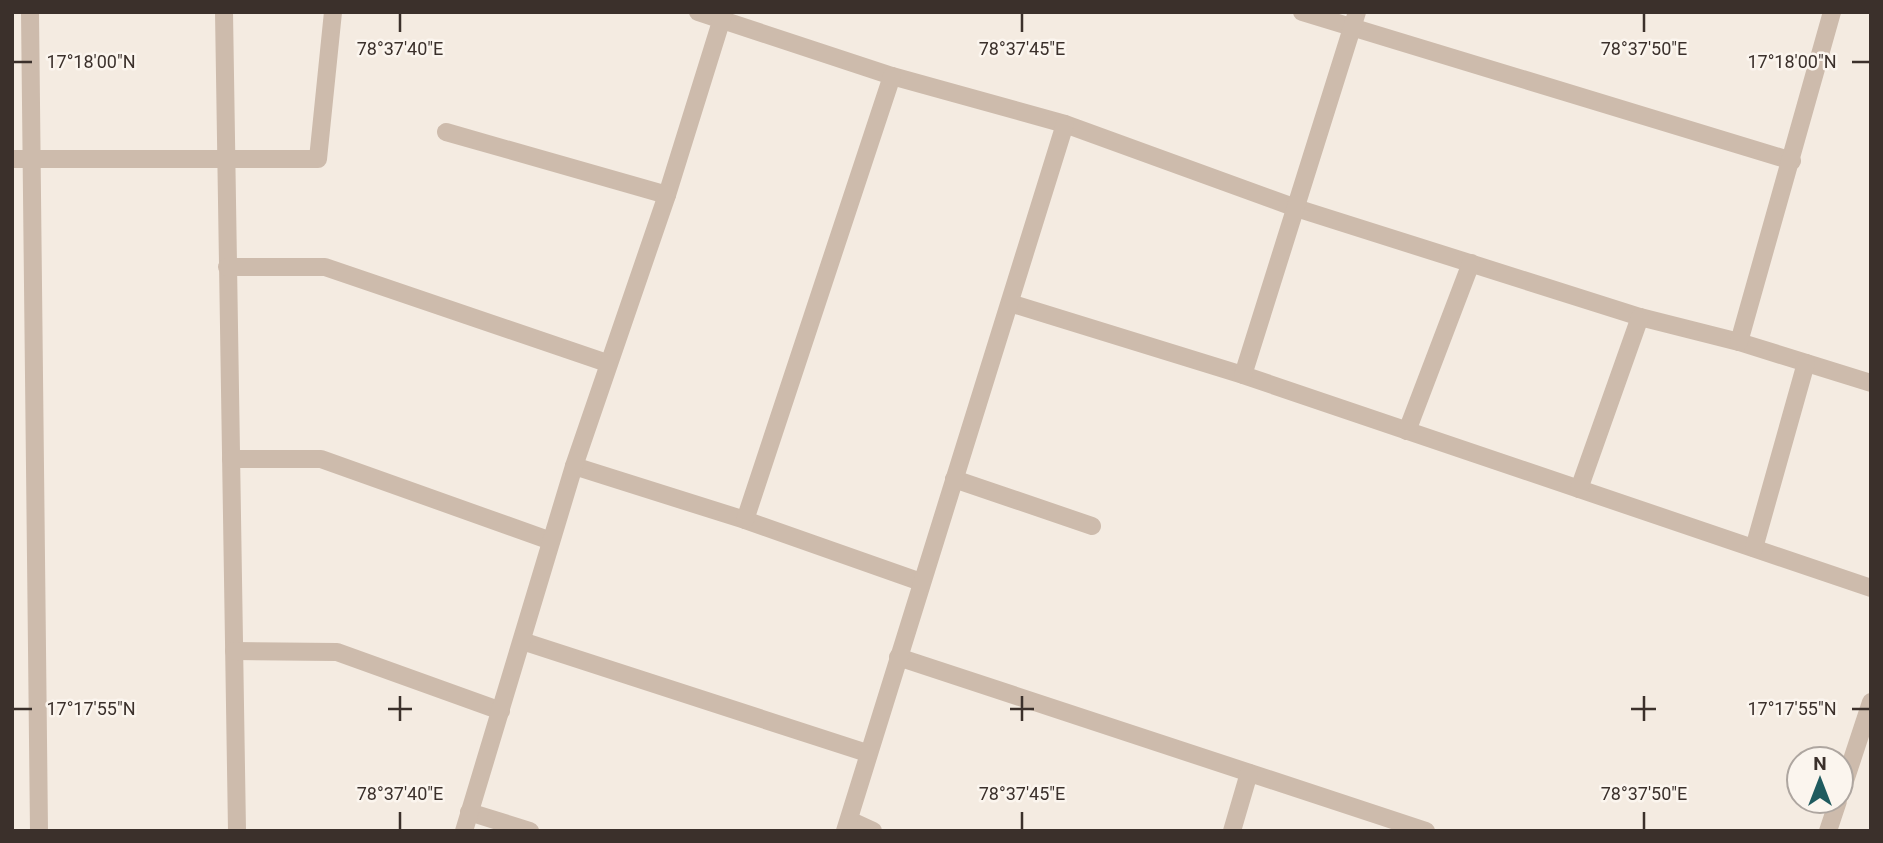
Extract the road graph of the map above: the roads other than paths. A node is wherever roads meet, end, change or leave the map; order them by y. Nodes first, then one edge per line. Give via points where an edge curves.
1 (30, 12) edge
2 (224, 12) edge
3 (333, 12) edge
4 (698, 12) edge
5 (1302, 12) edge
6 (1832, 12) edge
7 (723, 16) edge
8 (1355, 19) edge
9 (892, 76) junction
10 (1065, 124) junction
11 (446, 132) dead end
12 (21, 159) edge
13 (226, 159) junction
14 (1792, 161) junction
15 (667, 195) junction
16 (1296, 208) junction
17 (1471, 263) junction
18 (228, 267) junction
19 (1010, 303) junction
20 (1640, 317) junction
21 (1739, 342) junction
22 (607, 363) junction
23 (1806, 363) junction
24 (1243, 375) junction
25 (1871, 383) edge
26 (1408, 430) junction
27 (231, 459) junction
28 (574, 466) junction
29 (954, 479) junction
30 (1579, 489) junction
31 (745, 520) junction
32 (1092, 526) dead end
33 (551, 541) junction
34 (1754, 548) junction
35 (921, 582) junction
36 (1871, 588) edge
37 (522, 641) junction
38 (234, 651) junction
39 (898, 657) junction
40 (1871, 702) edge
41 (500, 711) junction
42 (1855, 751) edge
43 (867, 754) junction
44 (1249, 773) junction
45 (469, 812) junction
46 (847, 825) edge
47 (40, 831) edge
48 (237, 831) edge
49 (464, 831) edge
50 (530, 831) edge
51 (873, 831) edge
52 (1232, 831) edge
53 (1426, 831) edge

1 - 12 street
2 - 13 street
3 - 13 street via 318,159
4 - 7 street
5 - 8 street
6 - 14 street
7 - 9 street
7 - 15 street
8 - 14 street
8 - 16 street
9 - 10 street
9 - 31 street
10 - 16 street
10 - 19 street
11 - 15 street
12 - 13 street
12 - 47 street
13 - 18 street
14 - 21 street
15 - 22 street
16 - 17 street
16 - 24 street
17 - 20 street
17 - 26 street
18 - 22 street via 325,267
18 - 27 street
19 - 24 street
19 - 29 street
20 - 21 street
20 - 30 street
21 - 23 street
22 - 28 street
23 - 25 street
23 - 34 street
24 - 26 street
26 - 30 street
27 - 33 street via 321,459
27 - 38 street
28 - 31 street
28 - 33 street
29 - 32 street
29 - 35 street
30 - 34 street
31 - 35 street
33 - 37 street
34 - 36 street
35 - 39 street
37 - 41 street
37 - 43 street
38 - 41 street via 337,652
38 - 48 street
39 - 43 street
39 - 44 street
40 - 42 street
41 - 45 street
43 - 46 street
44 - 52 street
44 - 53 street
45 - 49 street
45 - 50 street
46 - 51 street

